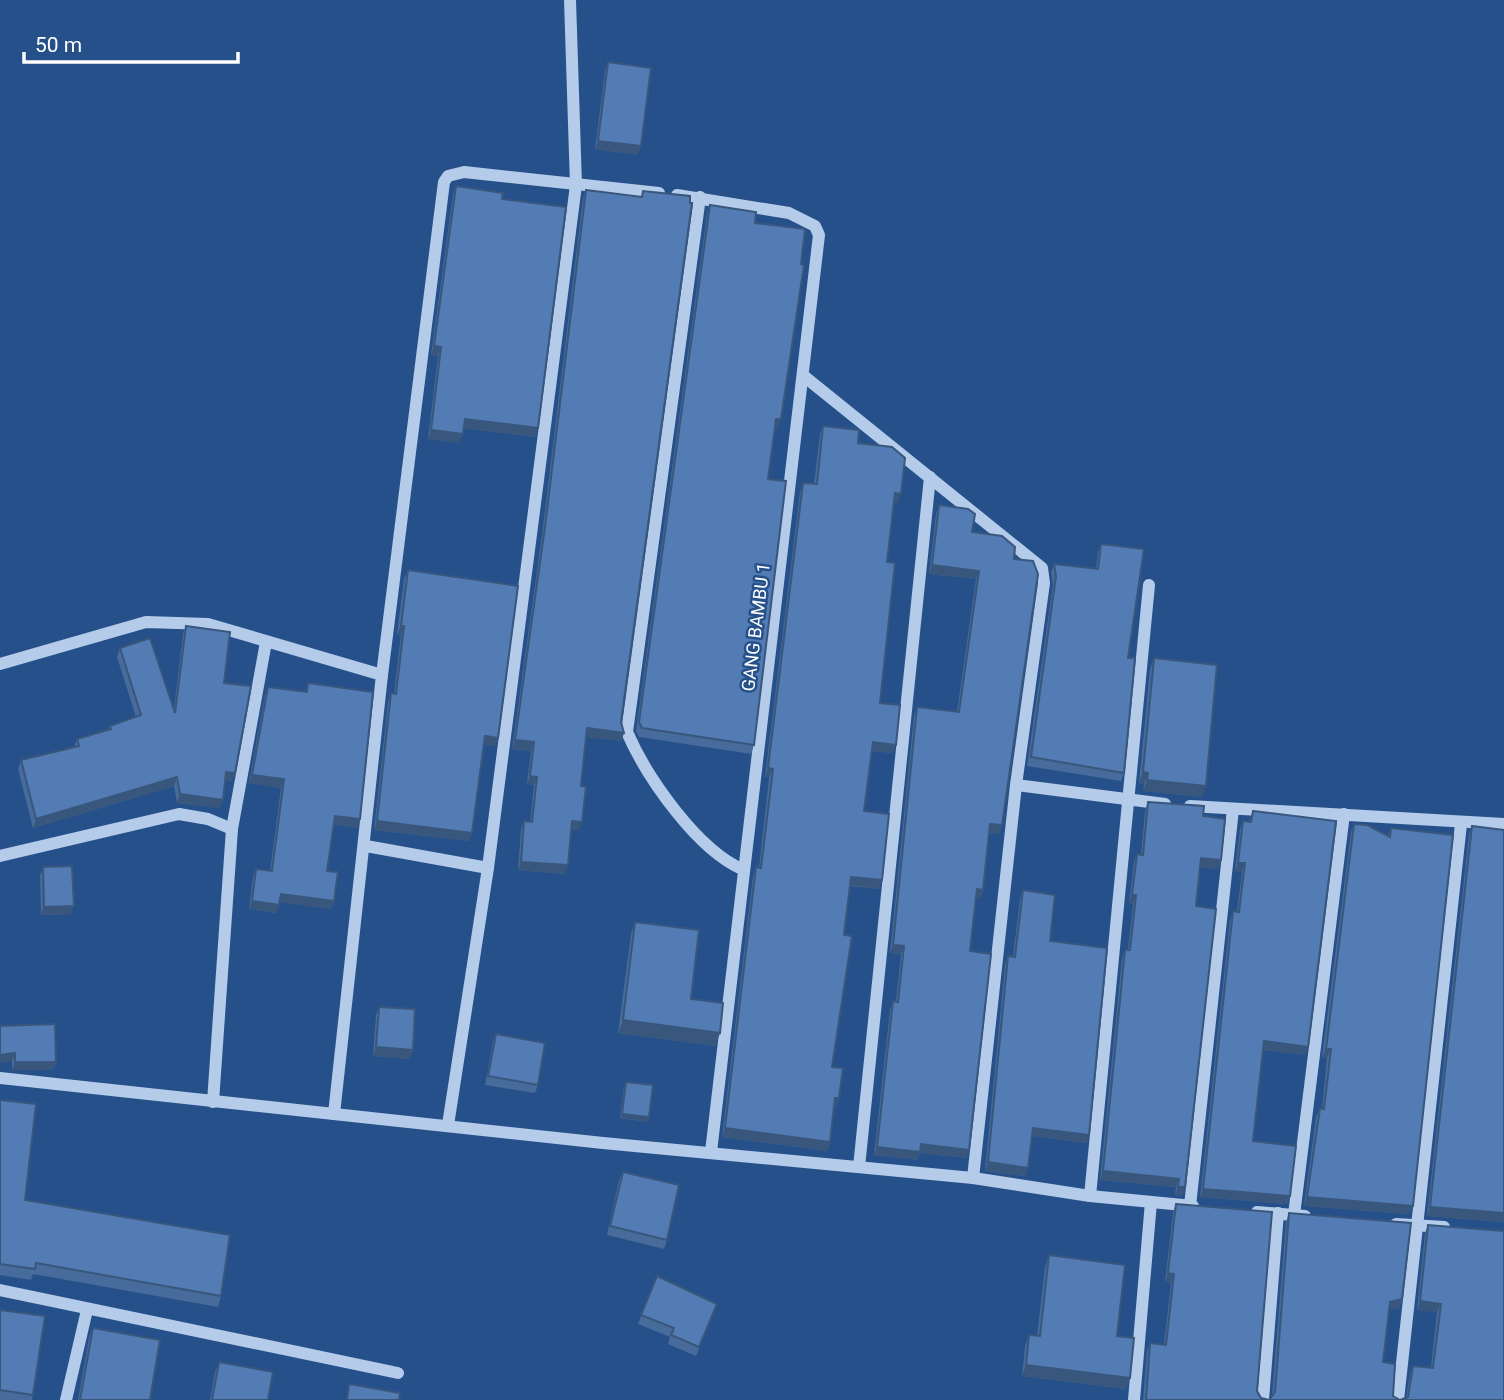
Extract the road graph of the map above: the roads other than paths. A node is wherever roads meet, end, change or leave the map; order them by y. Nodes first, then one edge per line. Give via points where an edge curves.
1 (570, 0) edge
2 (576, 184) junction
3 (700, 197) junction
4 (805, 377) junction
5 (930, 477) junction
6 (1149, 584) dead end
7 (266, 642) junction
8 (0, 664) edge
9 (382, 675) junction
10 (1016, 785) junction
11 (1129, 802) junction
12 (1233, 809) junction
13 (1344, 814) junction
14 (1461, 824) junction
15 (1504, 824) edge
16 (232, 829) junction
17 (366, 846) junction
18 (0, 856) edge
19 (488, 867) junction
20 (744, 870) junction
21 (0, 1078) edge
22 (213, 1102) junction
23 (334, 1114) junction
24 (448, 1125) junction
25 (711, 1152) junction
26 (859, 1167) junction
27 (973, 1178) junction
28 (1090, 1196) junction
29 (1151, 1202) junction
30 (1240, 1210) edge
31 (1278, 1213) junction
32 (1294, 1215) junction
33 (1321, 1217) edge
34 (1389, 1223) edge
35 (1416, 1225) junction
36 (1454, 1228) edge
37 (0, 1290) edge
38 (87, 1310) junction
39 (398, 1373) dead end
40 (66, 1400) edge
41 (1134, 1400) edge
42 (1263, 1400) edge
43 (1398, 1400) edge

1 - 2 street
2 - 3 street
2 - 9 street via 464,172 448,176 444,182
2 - 19 street
3 - 4 street, GANG BAMBU 1 via 789,213 816,226 819,249
3 - 20 street via 627,732 641,764 706,846 724,862
4 - 5 street
4 - 20 street, GANG BAMBU 1
5 - 10 street via 1042,568 1044,583
5 - 26 street
6 - 11 street
7 - 8 street via 208,624 146,622
7 - 9 street
7 - 16 street
9 - 17 street
10 - 11 street
10 - 27 street
11 - 12 street
11 - 28 street
12 - 13 street
12 - 29 street via 1196,1206
13 - 14 street
13 - 32 street
14 - 15 street
14 - 35 street
16 - 18 street via 178,814
16 - 22 street
17 - 19 street
17 - 23 street
19 - 24 street
20 - 25 street, GANG BAMBU 1
21 - 22 street
22 - 23 street
23 - 24 street
24 - 25 street
25 - 26 street
26 - 27 street
27 - 28 street
28 - 29 street
29 - 41 street
30 - 31 street
31 - 32 street
31 - 42 street
32 - 33 street
34 - 35 street
35 - 36 street
35 - 43 street
37 - 38 street
38 - 39 street
38 - 40 street

